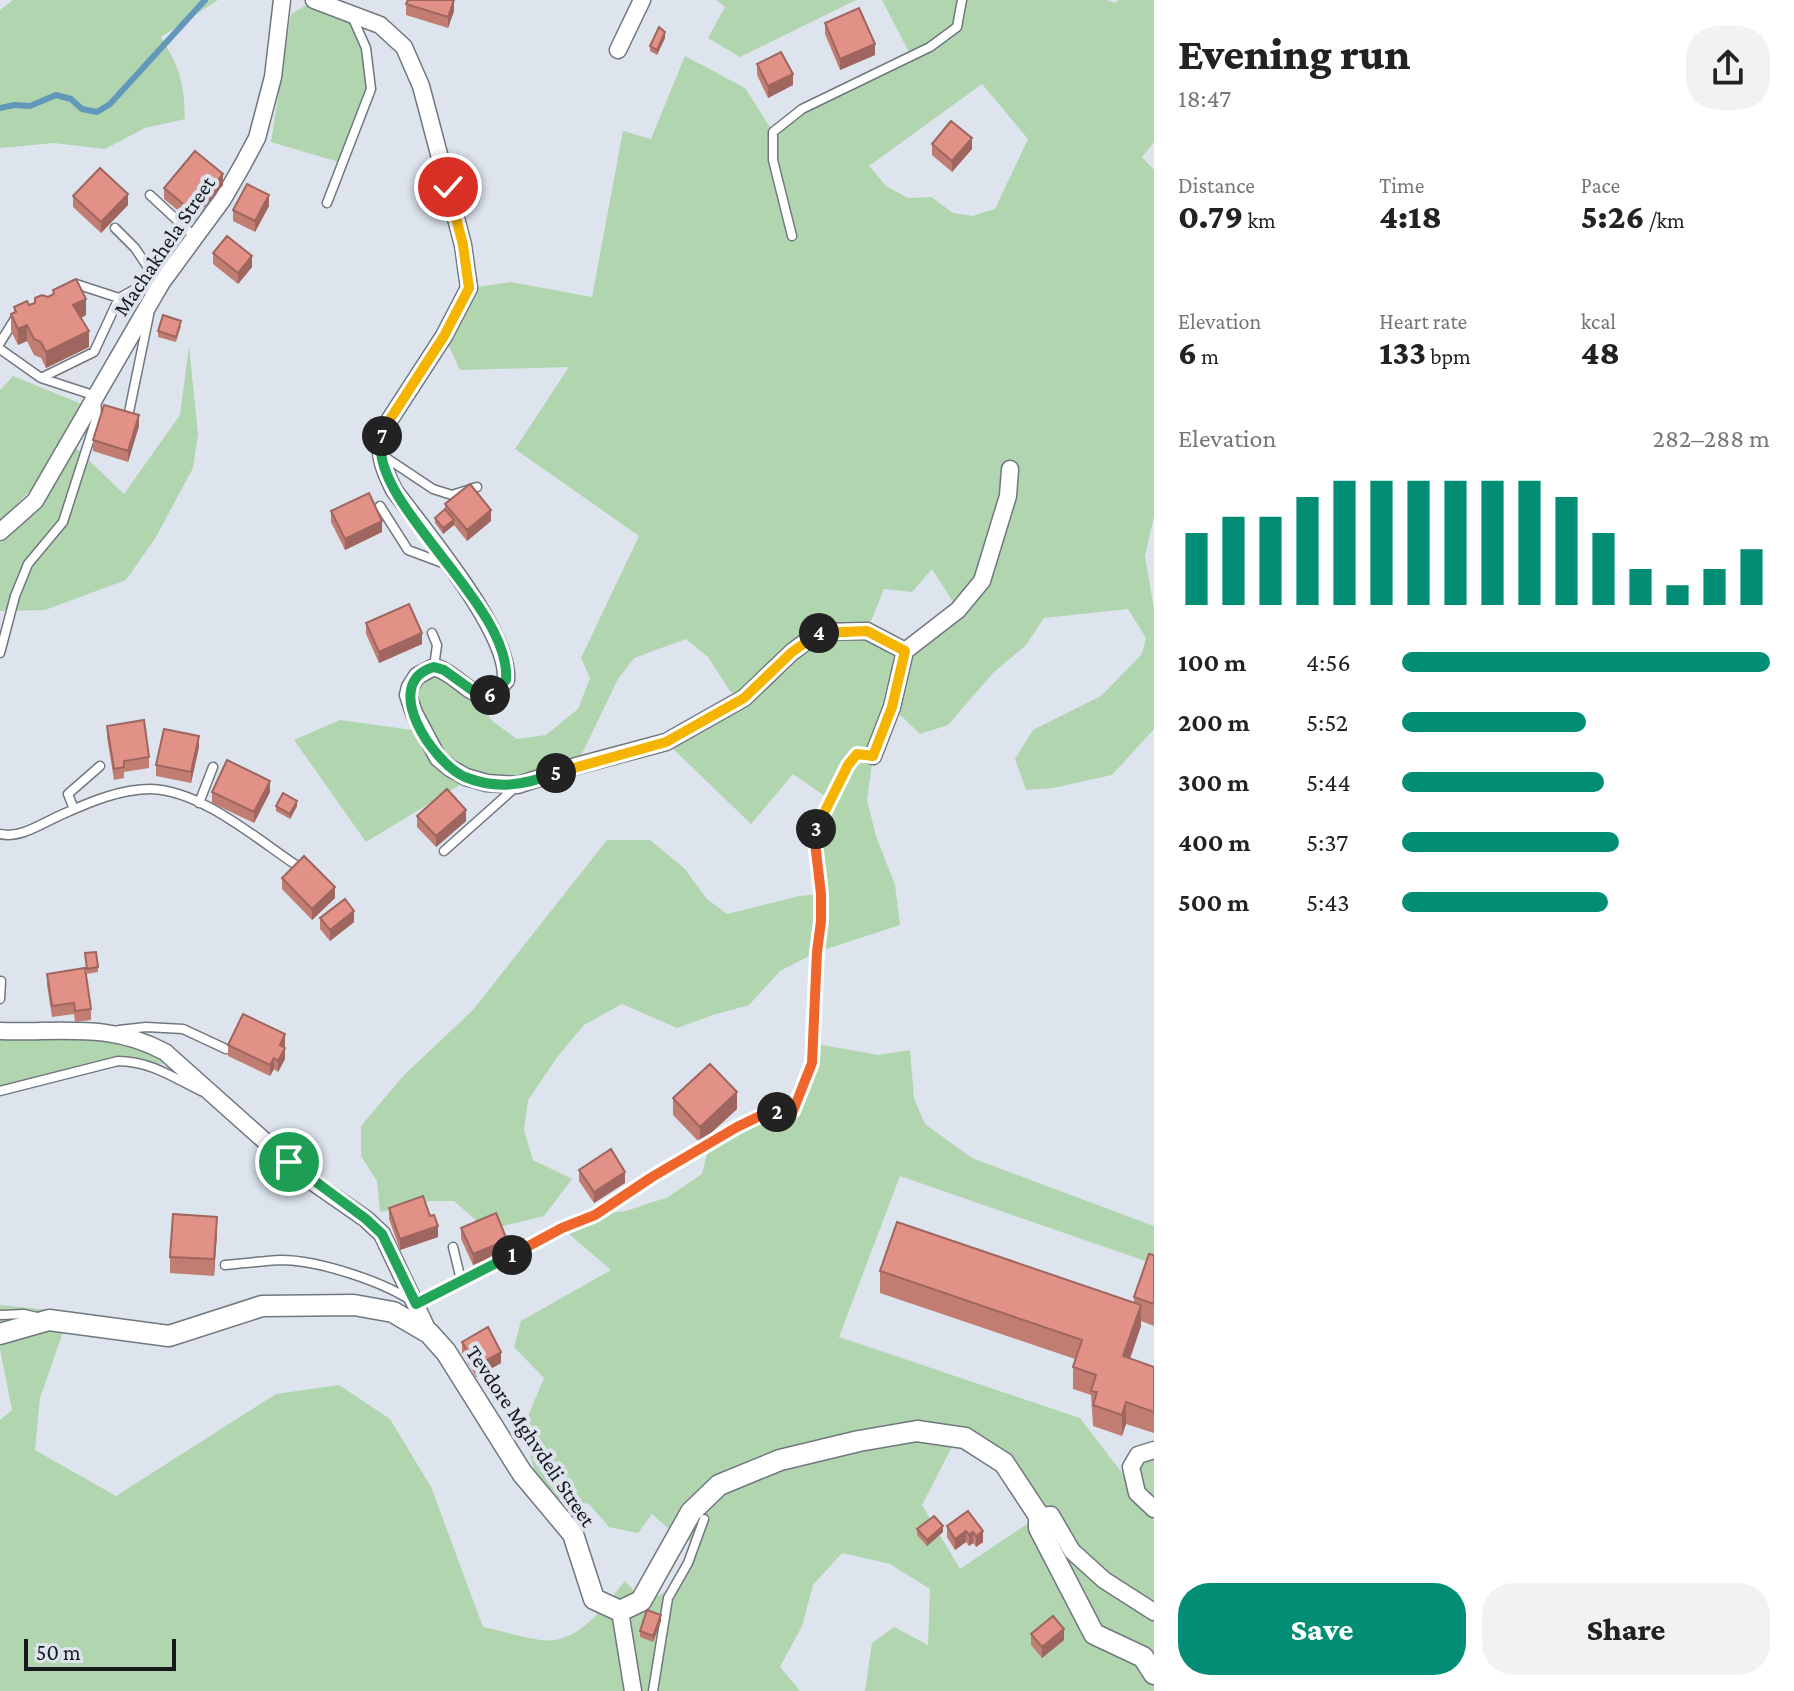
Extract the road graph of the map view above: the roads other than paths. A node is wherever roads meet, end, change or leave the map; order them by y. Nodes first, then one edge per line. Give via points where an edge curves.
1 (282, 0) edge
2 (314, 0) edge
3 (642, 0) edge
4 (962, 0) edge
5 (350, 14) junction
6 (618, 50) dead end
7 (150, 195) dead end
8 (327, 203) dead end
9 (115, 228) dead end
10 (194, 236) junction
11 (792, 236) dead end
12 (158, 280) junction
13 (63, 291) edge
14 (152, 297) junction
15 (119, 298) junction
16 (26, 312) edge
17 (0, 346) edge
18 (41, 378) junction
19 (96, 396) junction
20 (129, 412) edge
21 (380, 454) junction
22 (1010, 469) dead end
23 (477, 487) edge
24 (380, 506) dead end
25 (0, 532) edge
26 (450, 566) junction
27 (432, 633) dead end
28 (905, 651) junction
29 (0, 653) edge
30 (434, 667) junction
31 (873, 756) joint
32 (100, 766) dead end
33 (213, 767) dead end
34 (518, 785) junction
35 (199, 803) junction
36 (74, 809) junction
37 (0, 834) edge
38 (444, 851) dead end
39 (296, 865) edge
40 (1, 981) edge
41 (0, 999) edge
42 (0, 1031) edge
43 (111, 1032) junction
44 (226, 1049) edge
45 (0, 1091) edge
46 (220, 1101) junction
47 (453, 1247) dead end
48 (225, 1265) dead end
49 (461, 1280) junction
50 (416, 1304) junction
51 (1, 1329) edge
52 (429, 1333) junction
53 (1154, 1450) edge
54 (1154, 1509) edge
55 (1039, 1516) junction
56 (704, 1519) dead end
57 (620, 1611) junction
58 (1154, 1612) edge
59 (1154, 1674) edge
60 (633, 1691) edge
61 (653, 1691) edge

1 - 10 street, Machakhela Street via 273,77 257,138 223,199
2 - 5 street
3 - 6 street
4 - 11 lane via 957,27 930,47 802,109 773,132 773,160
5 - 8 lane via 366,48 371,89
5 - 21 street via 380,25 398,40 421,86 463,245 469,288 385,427
7 - 10 lane
9 - 12 lane
10 - 12 street, Machakhela Street
12 - 14 street, Machakhela Street
12 - 15 lane
13 - 15 lane via 76,284
14 - 19 street, Machakhela Street
14 - 20 lane
15 - 18 lane via 94,352
16 - 17 lane via 13,318
17 - 18 lane
18 - 19 lane
19 - 25 street, Machakhela Street via 35,501
19 - 29 lane via 97,416 63,522 28,564
21 - 23 lane via 433,489 452,495
21 - 26 street via 394,490
22 - 28 street via 1008,496 982,581 958,610
24 - 26 lane via 408,550
26 - 30 street via 487,621 507,670 506,680 480,696
27 - 30 lane via 437,645
28 - 31 street
28 - 34 street via 867,631 819,632 744,698 666,742
30 - 34 street via 417,676 408,695 438,758 466,777
31 - 49 lane via 857,754 848,765 814,834 821,907 812,1063 793,1111 766,1113 737,1127 595,1215
32 - 36 lane via 68,794
33 - 35 lane
34 - 38 lane
35 - 36 lane via 153,789 128,791
35 - 39 lane
36 - 37 lane via 23,832
40 - 41 lane
42 - 43 street
43 - 44 lane via 183,1029
43 - 46 street via 165,1052
45 - 46 lane via 135,1061
46 - 50 street via 304,1176 382,1234
47 - 49 lane
48 - 50 lane via 309,1263 396,1290
49 - 50 lane
50 - 52 street
51 - 52 street, Tevdore Mghvdeli Street via 49,1320 169,1336 262,1306 354,1305 393,1312
52 - 57 street, Tevdore Mghvdeli Street via 478,1399 522,1473 573,1534 594,1599
53 - 54 street via 1138,1455 1131,1467 1137,1493
55 - 57 street via 1004,1463 965,1438 917,1431 859,1441 780,1460 719,1485 691,1512 641,1601
55 - 58 street via 1051,1515 1072,1551 1104,1580
55 - 59 street via 1039,1528 1094,1634 1143,1657
56 - 61 lane via 668,1598
57 - 60 street

